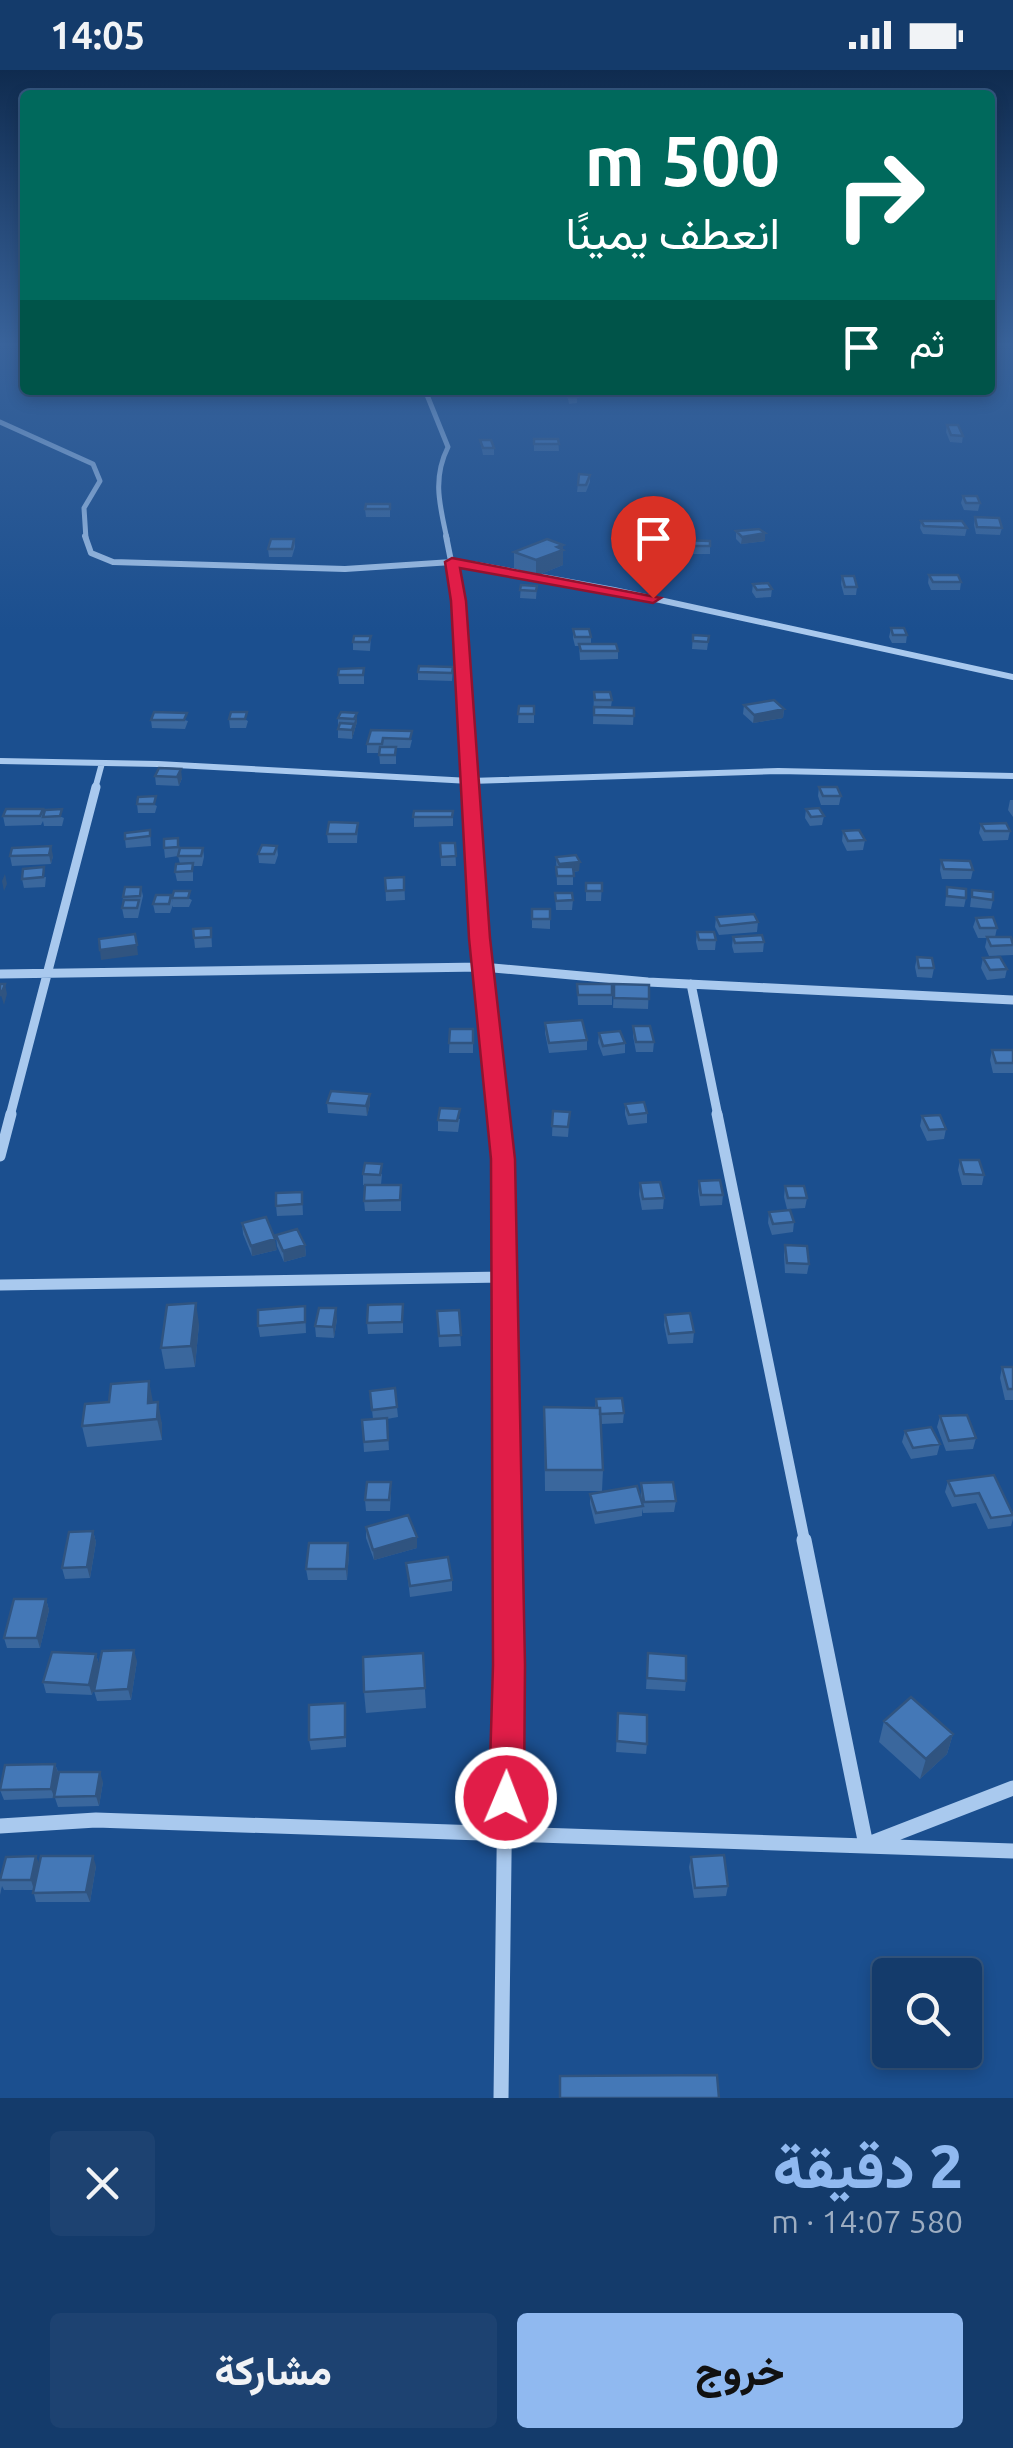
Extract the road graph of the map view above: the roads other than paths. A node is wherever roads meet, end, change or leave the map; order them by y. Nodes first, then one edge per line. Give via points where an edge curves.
1 (42, 441) edge
2 (445, 441) edge
3 (452, 562) junction
4 (1013, 677) edge
5 (0, 761) edge
6 (102, 763) junction
7 (1013, 776) edge
8 (470, 781) junction
9 (482, 967) junction
10 (0, 974) edge
11 (50, 974) junction
12 (691, 984) junction
13 (1013, 1000) edge
14 (0, 1156) edge
15 (504, 1277) junction
16 (0, 1285) edge
17 (1013, 1788) edge
18 (0, 1826) edge
19 (506, 1831) junction
20 (866, 1846) junction
21 (1013, 1851) edge
22 (501, 2098) edge

1 - 3 street via 94,464 100,481 81,508 81,523 91,552 113,562 346,569
2 - 3 street via 437,490
3 - 4 street via 614,590
3 - 8 street
5 - 6 street
6 - 8 street
6 - 11 street
7 - 8 street via 778,771
8 - 9 street
9 - 11 street
9 - 12 street
9 - 15 street via 503,1159
10 - 11 street
11 - 14 street
12 - 13 street
12 - 20 street
15 - 16 street
15 - 19 street
17 - 20 street
18 - 19 street via 96,1820
19 - 20 street
19 - 22 street
20 - 21 street

